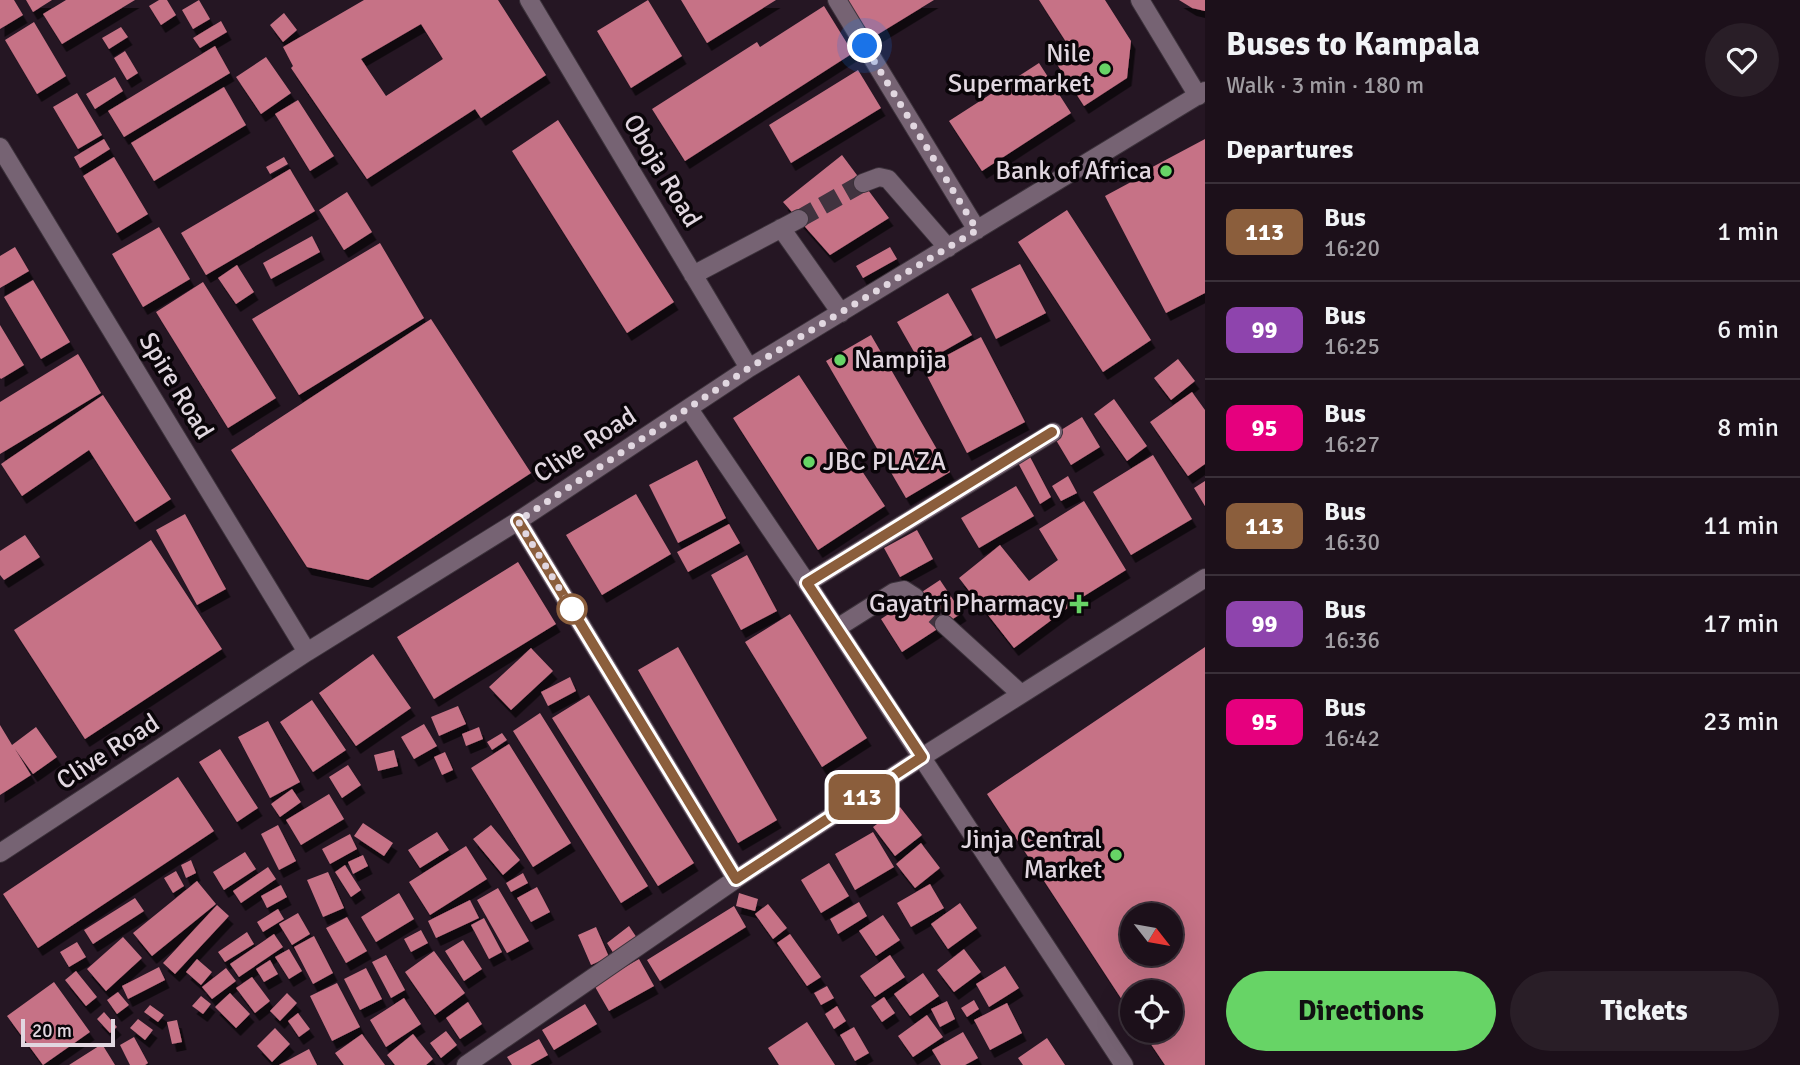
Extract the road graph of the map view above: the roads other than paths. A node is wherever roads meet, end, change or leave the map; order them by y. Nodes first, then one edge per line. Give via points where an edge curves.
1 (529, 0) edge
2 (837, 0) edge
3 (1140, 0) edge
4 (1202, 93) edge
5 (0, 147) edge
6 (863, 183) tunnel mouth
7 (799, 219) tunnel mouth
8 (781, 229) junction
9 (977, 230) junction
10 (948, 248) junction
11 (693, 275) junction
12 (841, 313) junction
13 (749, 368) junction
14 (689, 409) junction
15 (1052, 432) dead end
16 (518, 521) junction
17 (1205, 578) edge
18 (807, 583) junction
19 (915, 597) dead end
20 (944, 624) tunnel mouth
21 (837, 628) junction
22 (307, 652) junction
23 (1021, 694) junction
24 (922, 757) junction
25 (0, 853) edge
26 (736, 879) junction
27 (466, 1065) edge
28 (1125, 1065) edge

1 - 11 street, Oboja Road
2 - 9 street
3 - 4 street
4 - 9 street, Clive Road
5 - 22 street, Spire Road
6 - 10 street via 878,177 887,180
7 - 8 street
8 - 11 street
8 - 12 street
9 - 10 street, Clive Road
10 - 12 street, Clive Road
11 - 13 street, Oboja Road
12 - 13 street, Clive Road
13 - 14 street, Clive Road
14 - 16 street, Clive Road
14 - 18 street
15 - 18 street
16 - 22 street, Clive Road
16 - 26 street
17 - 23 street
18 - 21 street
19 - 21 street via 904,590 894,592
20 - 23 street
21 - 24 street
22 - 25 street, Clive Road
23 - 24 street
24 - 26 street
24 - 28 street
26 - 27 street

